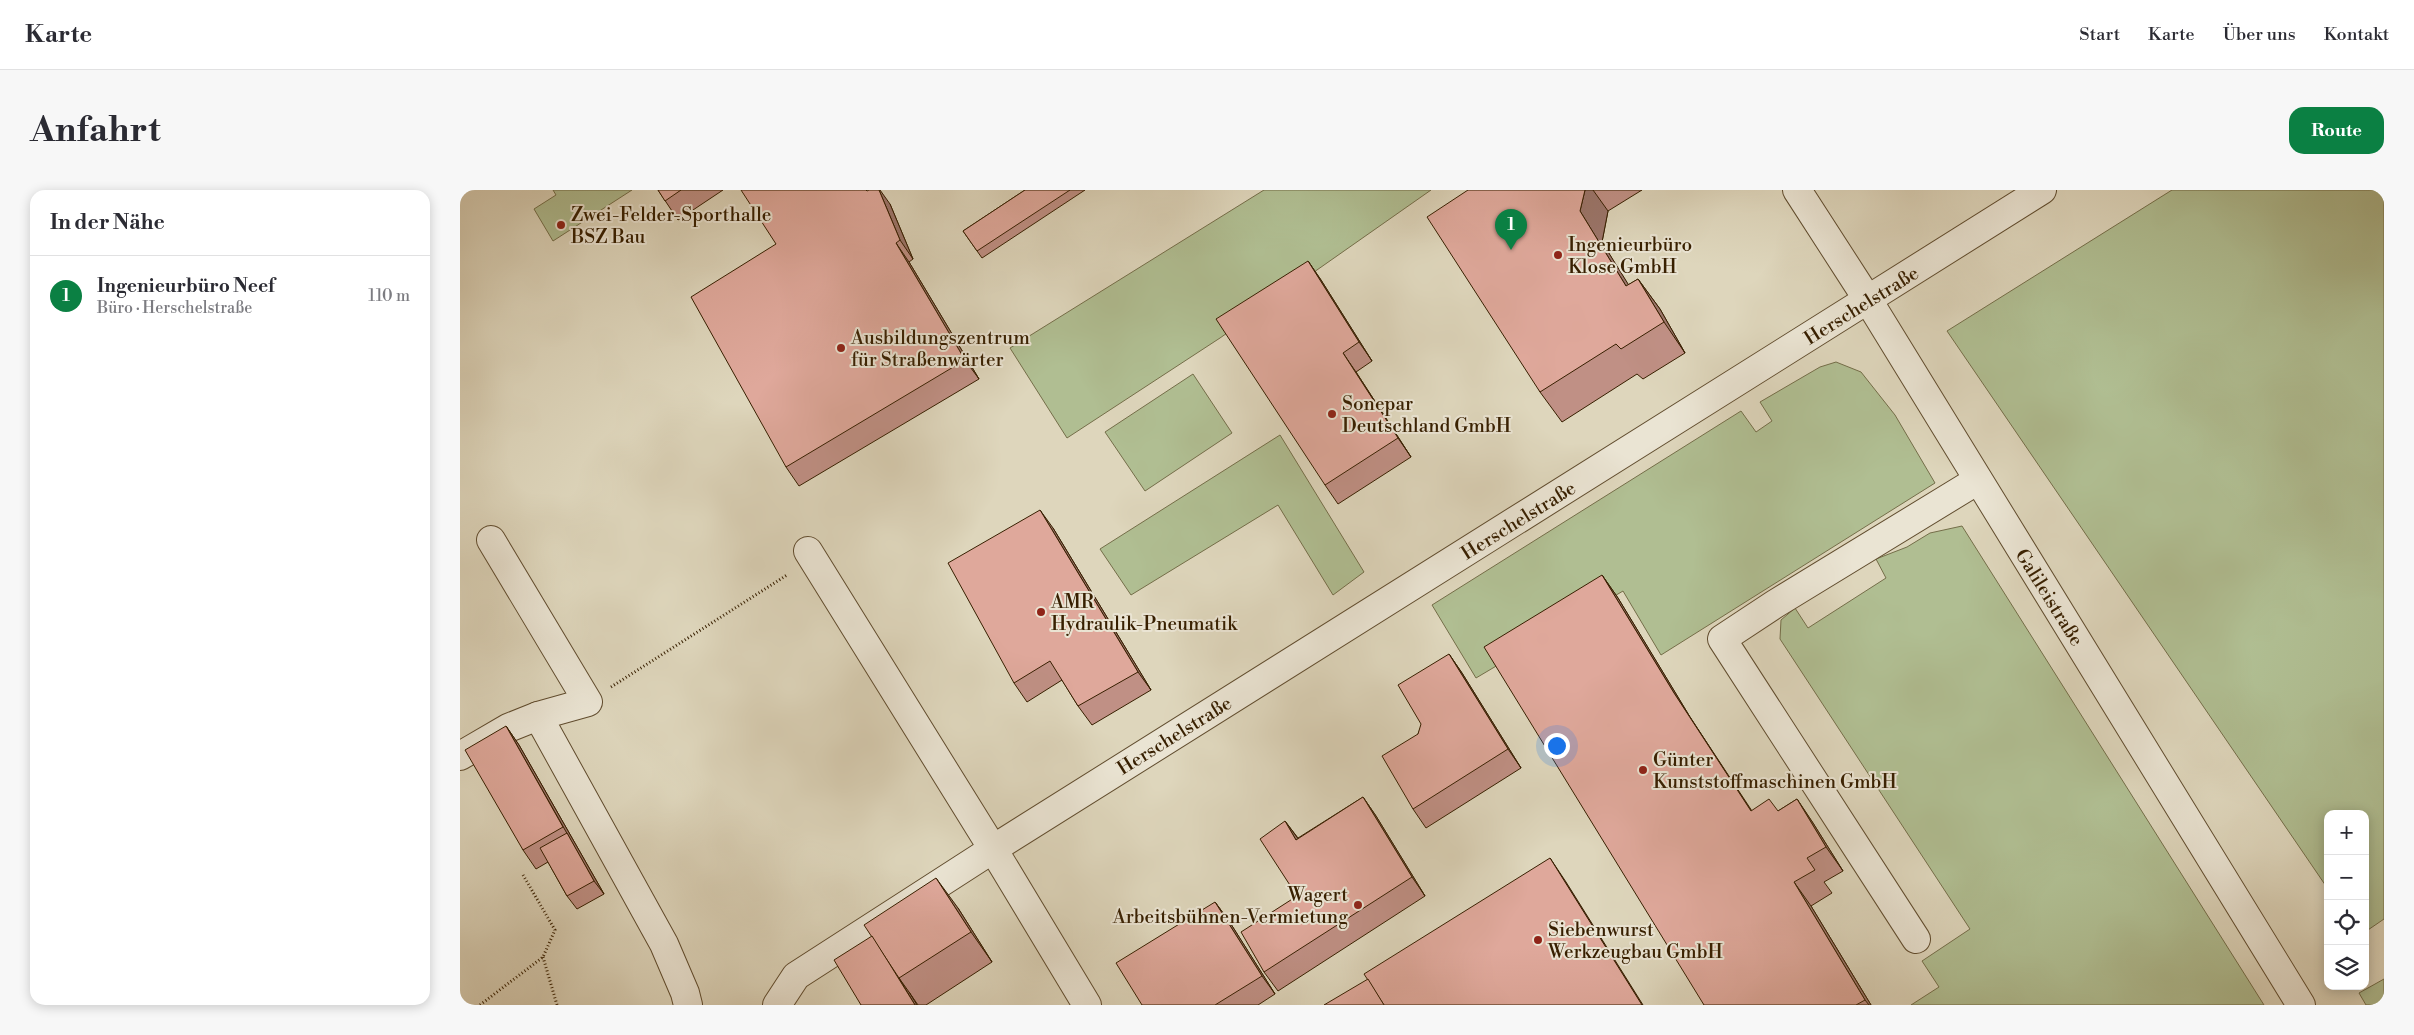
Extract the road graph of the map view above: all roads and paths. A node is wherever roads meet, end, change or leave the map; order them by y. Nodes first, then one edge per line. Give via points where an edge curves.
1 (1797, 190) edge
2 (2042, 190) edge
3 (1868, 300) junction
4 (1978, 480) junction
5 (491, 540) dead end
6 (810, 555) joint
7 (588, 702) junction
8 (538, 716) junction
9 (460, 756) edge
10 (993, 849) junction
11 (523, 875) dead end
12 (1916, 939) dead end
13 (543, 957) junction
14 (480, 1005) edge
15 (557, 1005) edge
16 (688, 1005) edge
17 (777, 1005) edge
18 (1087, 1005) edge
19 (2301, 1005) edge

1 - 3 street, Galileistraße
2 - 3 street, Herschelstraße
3 - 4 street, Galileistraße
3 - 10 street, Herschelstraße
4 - 12 street via 1722,639
4 - 19 street, Galileistraße
5 - 7 street
6 - 7 path
6 - 10 street
7 - 8 street
8 - 9 street via 508,728
8 - 16 street via 664,944
10 - 17 street, Herschelstraße via 796,976
10 - 18 street
11 - 13 path via 555,930
13 - 14 path
13 - 15 path

